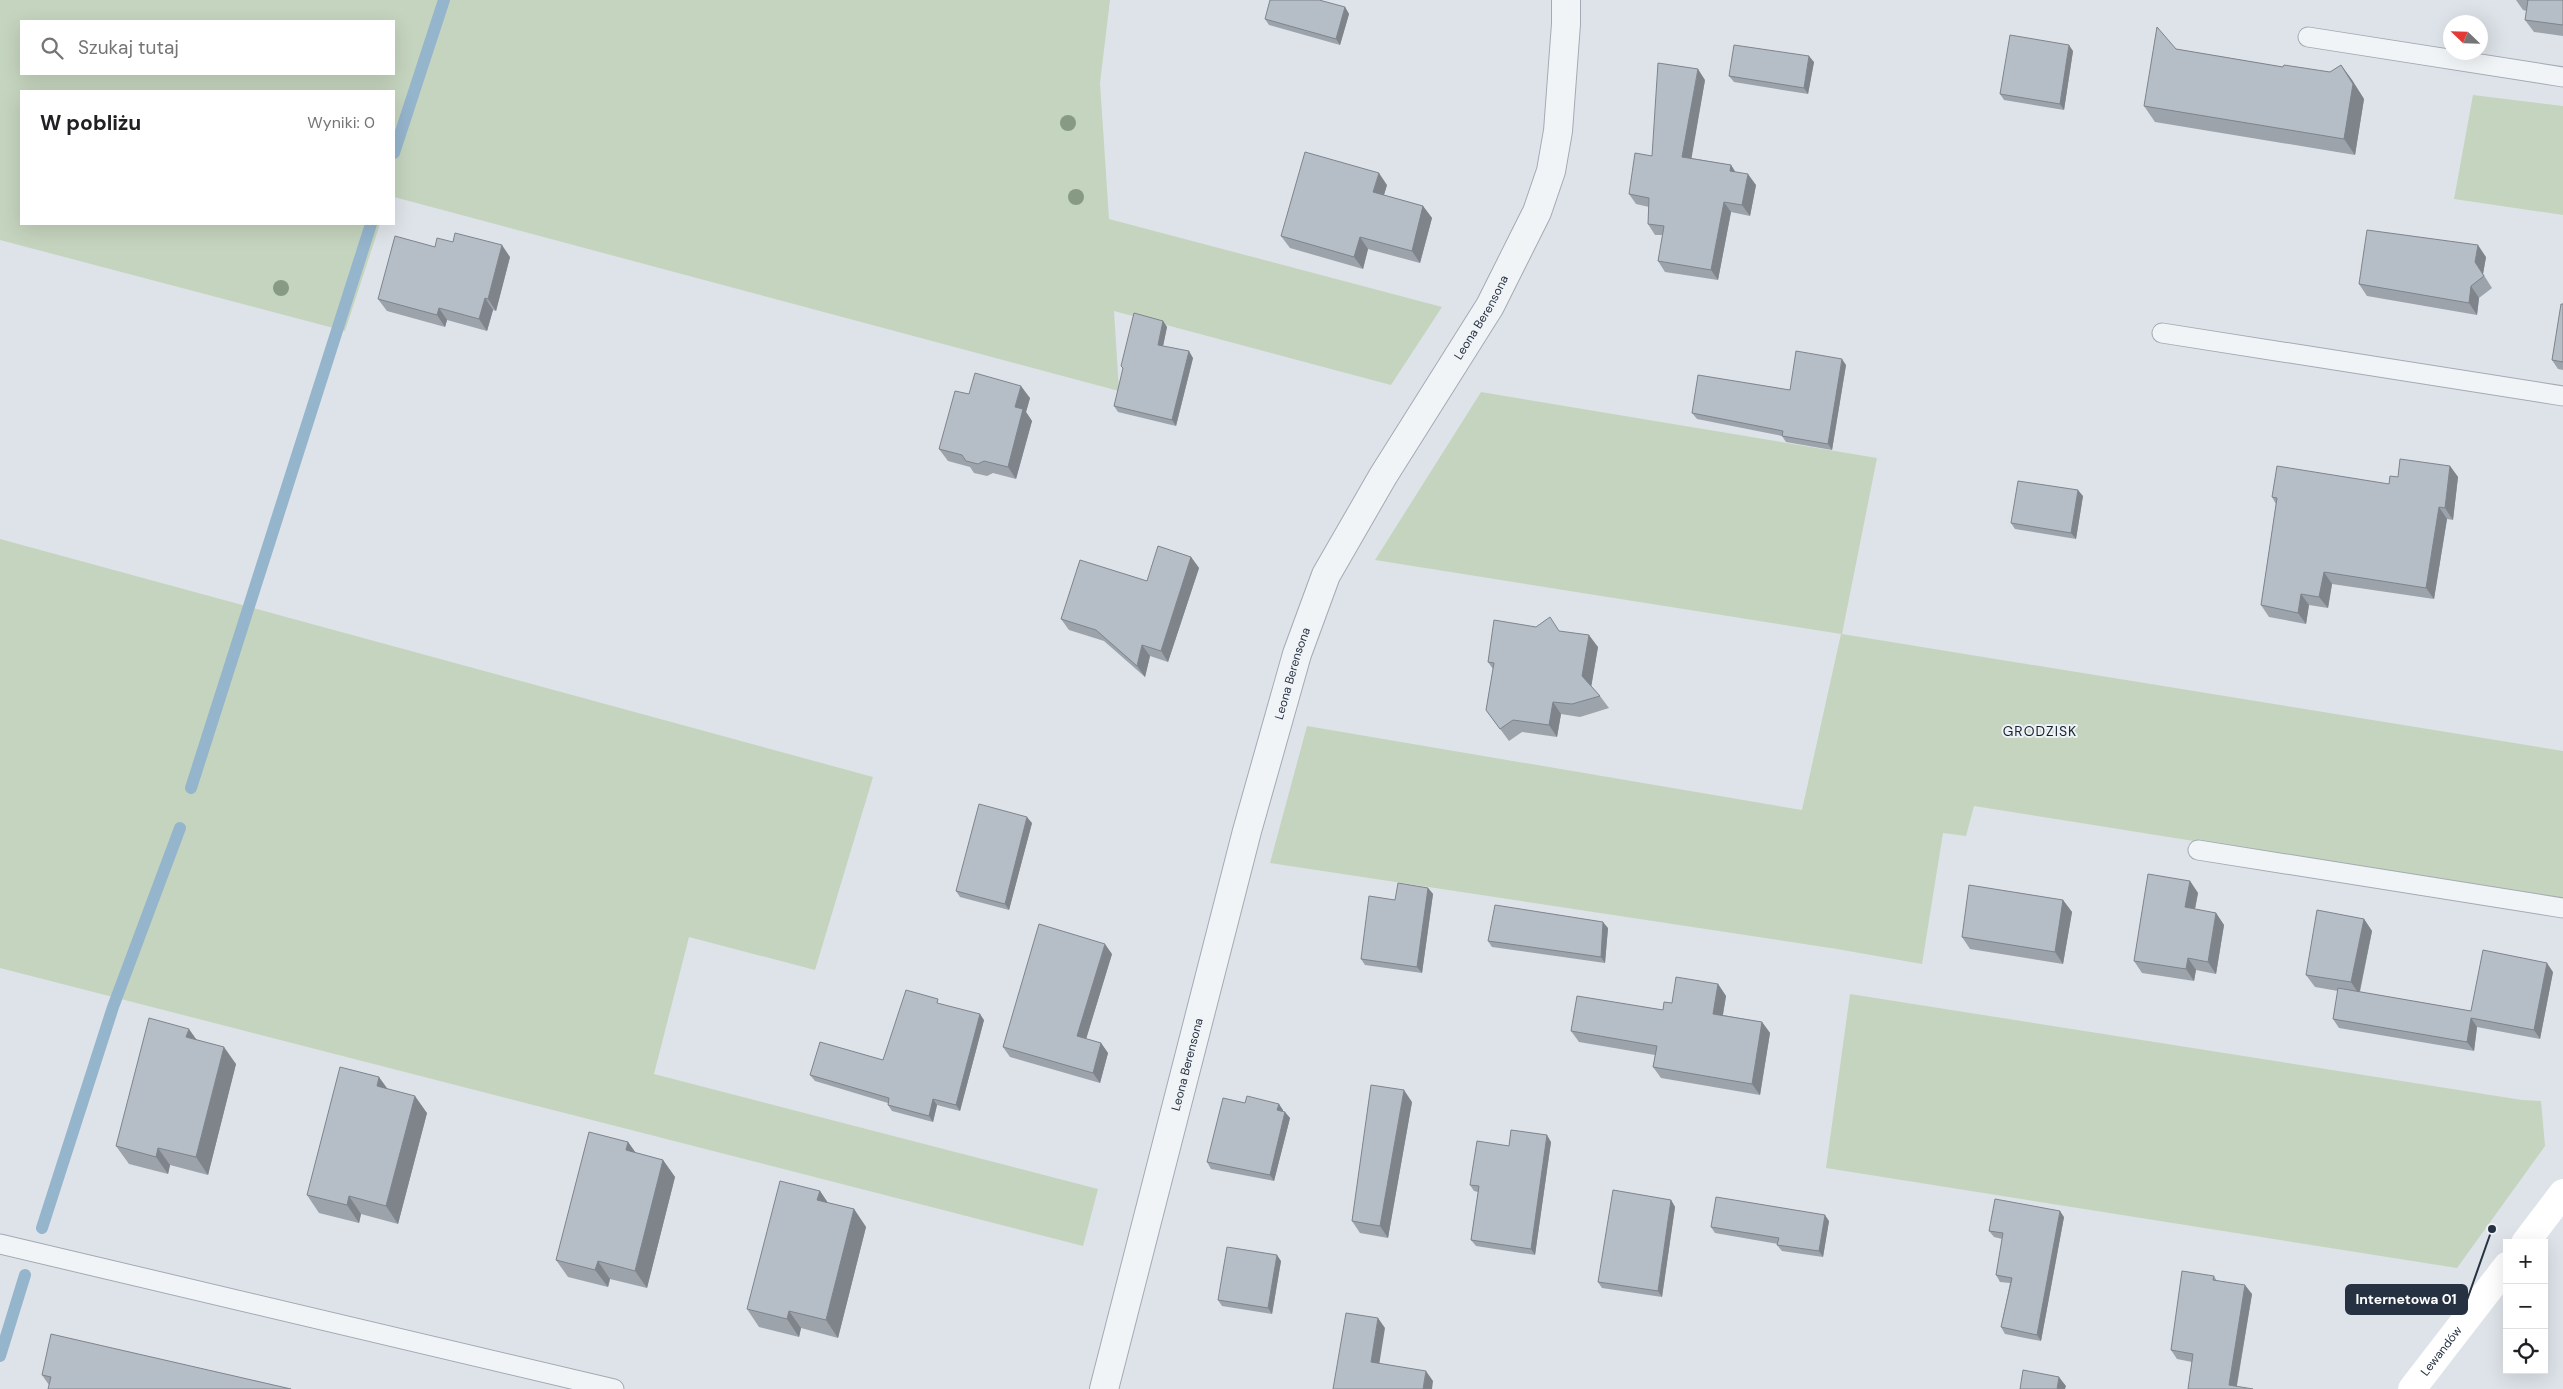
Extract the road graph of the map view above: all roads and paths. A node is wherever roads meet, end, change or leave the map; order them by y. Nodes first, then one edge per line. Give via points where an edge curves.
1 (1566, 0) edge
2 (2308, 37) dead end
3 (2563, 77) edge
4 (2162, 333) dead end
5 (2563, 396) edge
6 (2198, 850) dead end
7 (2563, 908) edge
8 (2563, 1193) edge
9 (2528, 1239) edge
10 (0, 1244) edge
11 (2503, 1271) edge
12 (614, 1389) edge
13 (1104, 1389) edge
14 (2412, 1389) edge

1 - 13 street, Leona Berensona via 1558,131 1551,171 1537,212 1490,306 1383,476 1326,575 1297,654
2 - 3 lane
4 - 5 lane
6 - 7 lane
8 - 9 street
10 - 12 lane
11 - 14 street, Lewandów

